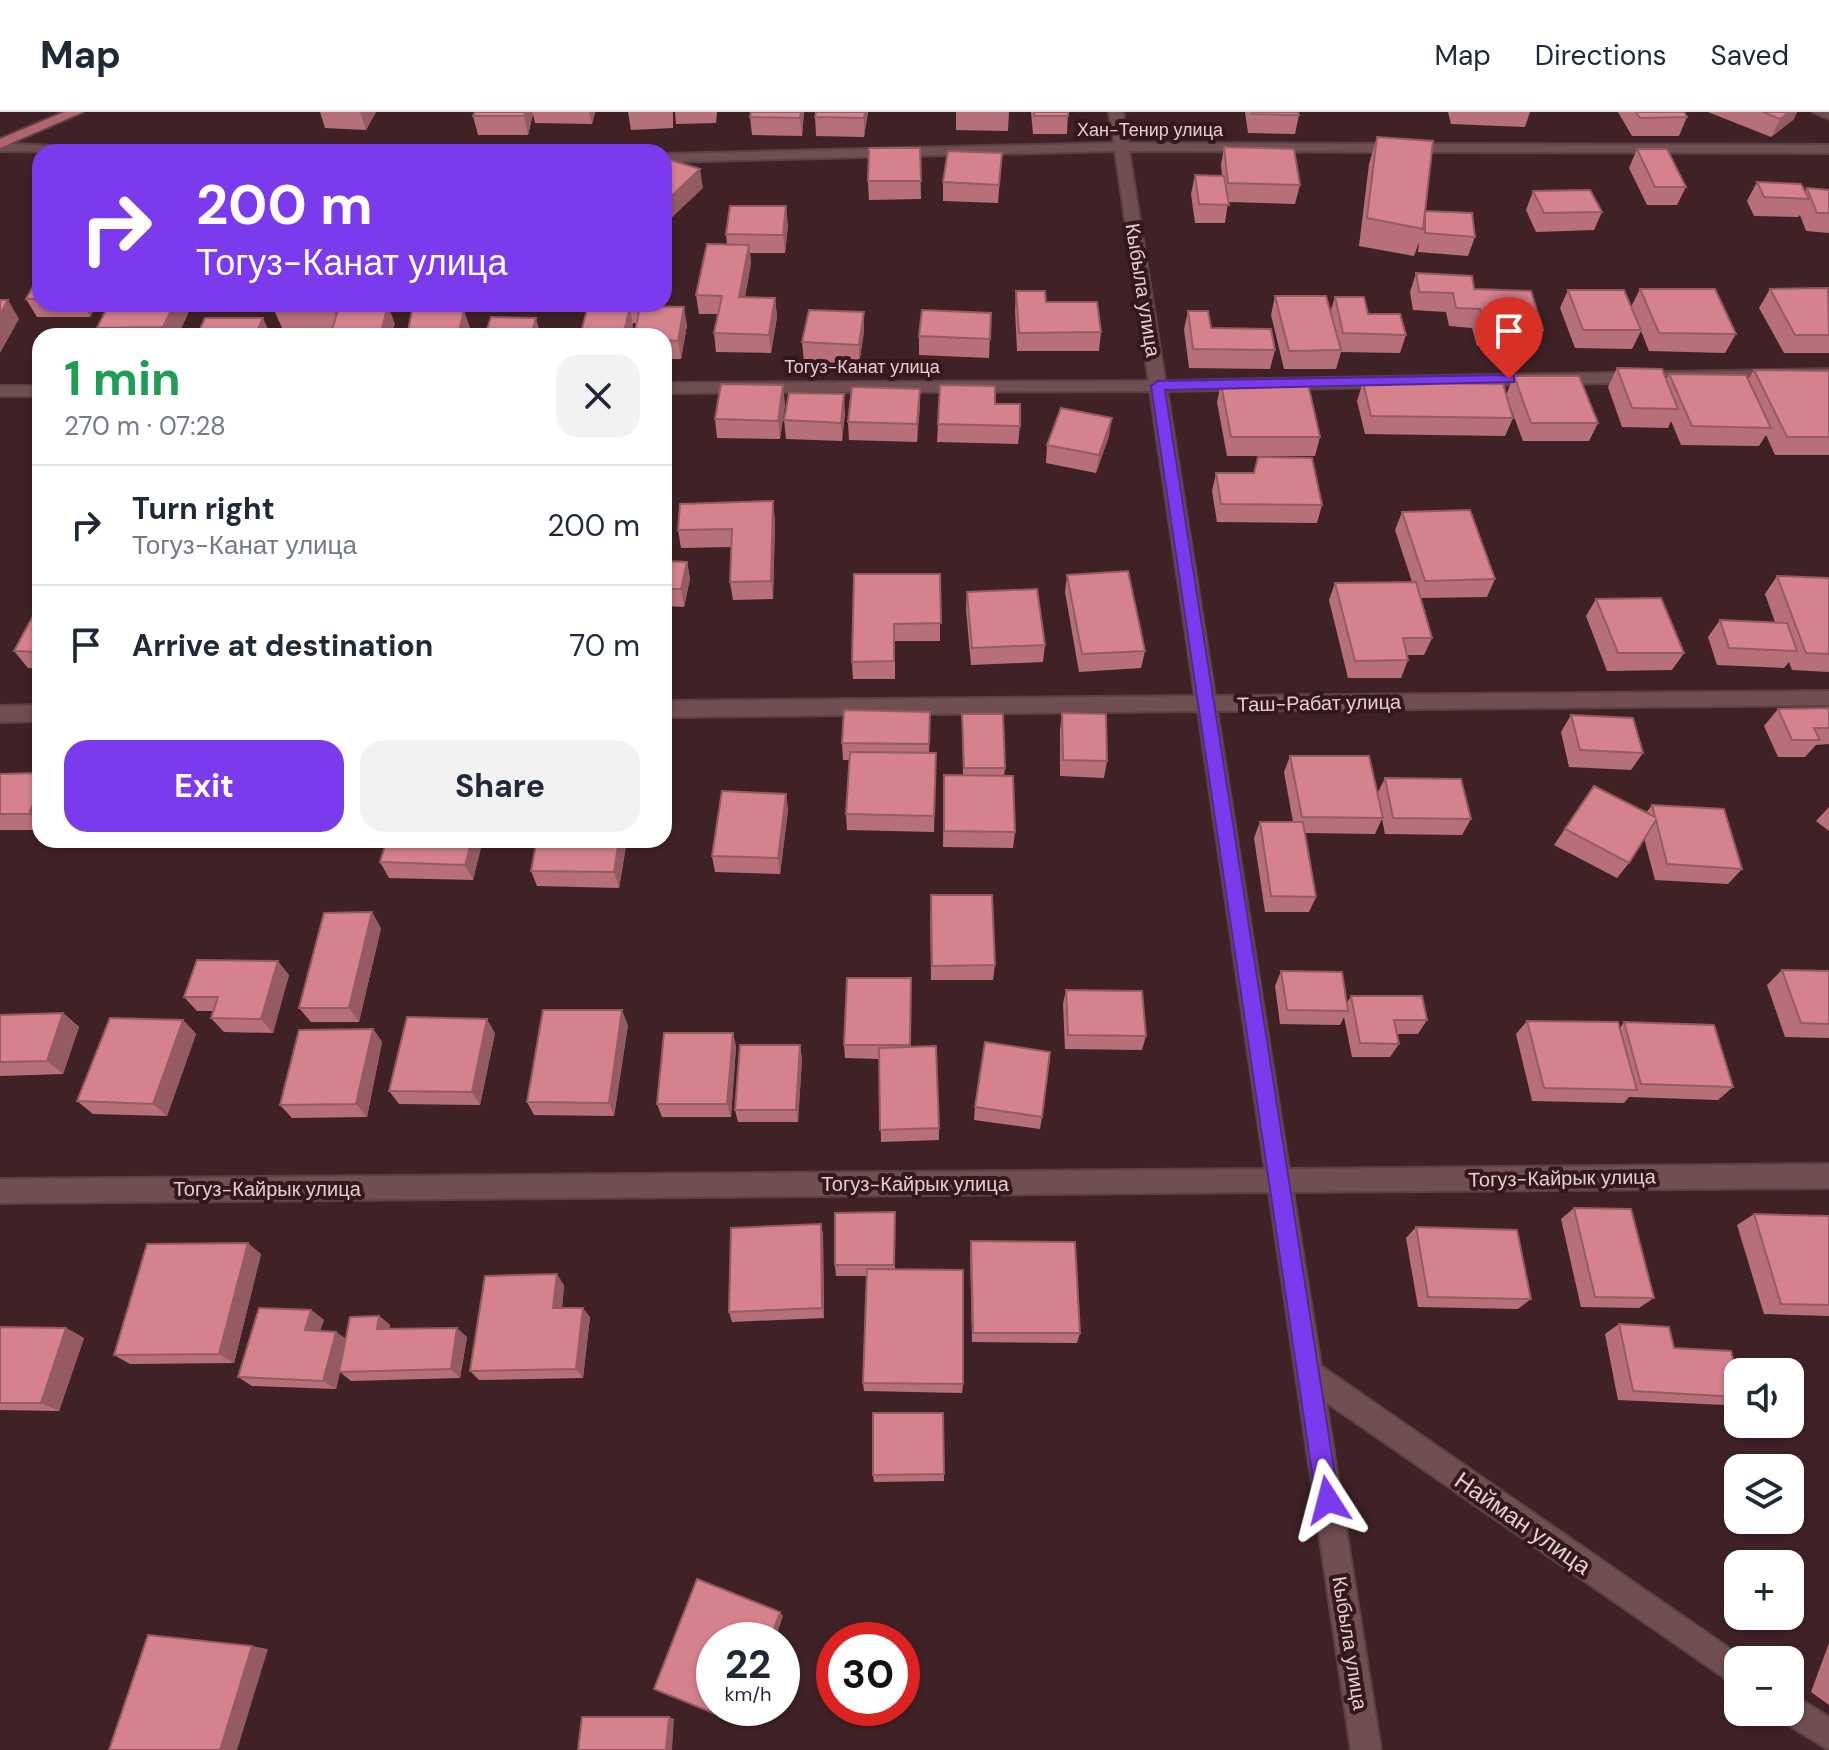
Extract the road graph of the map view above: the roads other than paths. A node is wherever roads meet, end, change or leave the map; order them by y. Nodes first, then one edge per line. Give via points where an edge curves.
1 (76, 112) edge
2 (1116, 112) edge
3 (1820, 112) edge
4 (1829, 115) edge
5 (0, 145) edge
6 (1121, 147) junction
7 (32, 148) edge
8 (1829, 149) edge
9 (672, 158) edge
10 (1829, 374) edge
11 (1158, 386) junction
12 (672, 388) edge
13 (0, 391) edge
14 (32, 391) edge
15 (1829, 698) edge
16 (1206, 705) junction
17 (672, 709) edge
18 (32, 713) edge
19 (0, 714) edge
20 (1829, 1176) edge
21 (1280, 1181) junction
22 (0, 1191) edge
23 (1309, 1374) junction
24 (1724, 1662) edge
25 (1804, 1718) edge
26 (1829, 1735) edge
27 (1366, 1750) edge

1 - 5 main road
2 - 6 street, Кыбыла улица
3 - 4 street
5 - 7 street
6 - 8 street, Хан-Тенир улица
6 - 9 street, Хан-Тенир улица
6 - 11 street, Кыбыла улица
10 - 11 street, Тогуз-Канат улица
11 - 12 street, Тогуз-Канат улица
11 - 16 street, Кыбыла улица
13 - 14 street
15 - 16 street, Таш-Рабат улица
16 - 17 street, Таш-Рабат улица
16 - 21 street, Кыбыла улица
18 - 19 street
20 - 21 street, Тогуз-Кайрык улица
21 - 22 street, Тогуз-Кайрык улица
21 - 23 street, Кыбыла улица
23 - 24 street, Найман улица
23 - 27 street, Кыбыла улица
25 - 26 street

